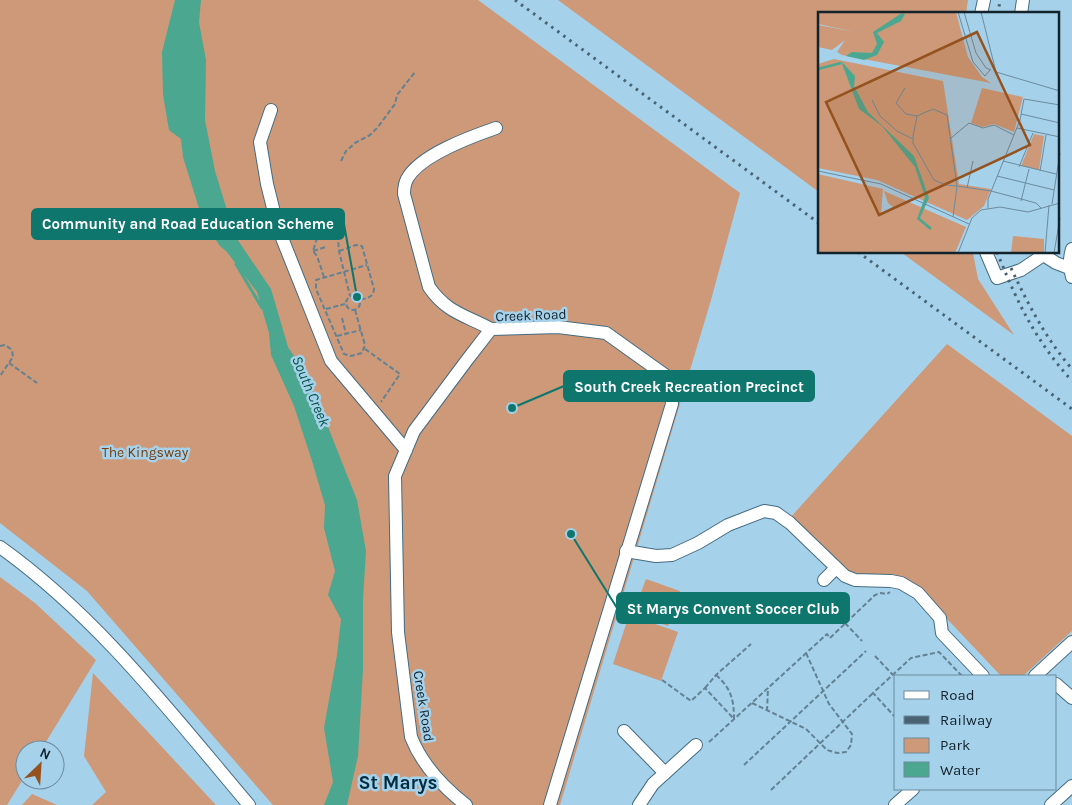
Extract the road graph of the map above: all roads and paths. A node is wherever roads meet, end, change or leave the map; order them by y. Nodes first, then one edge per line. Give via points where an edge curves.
1 (415, 72) dead end
2 (271, 110) dead end
3 (496, 128) dead end
4 (341, 161) dead end
5 (326, 247) dead end
6 (1072, 249) edge
7 (313, 251) junction
8 (338, 251) junction
9 (987, 254) edge
10 (1041, 254) edge
11 (367, 265) junction
12 (344, 271) junction
13 (1071, 273) edge
14 (324, 277) junction
15 (350, 296) junction
16 (360, 300) junction
17 (345, 304) junction
18 (325, 310) junction
19 (355, 310) junction
20 (342, 318) dead end
21 (491, 329) junction
22 (361, 330) junction
23 (346, 334) junction
24 (337, 336) junction
25 (0, 346) edge
26 (365, 349) junction
27 (9, 363) junction
28 (0, 376) edge
29 (37, 383) dead end
30 (374, 412) junction
31 (406, 450) junction
32 (0, 547) edge
33 (626, 551) junction
34 (836, 569) junction
35 (824, 580) dead end
36 (893, 581) junction
37 (845, 623) junction
38 (862, 641) dead end
39 (1072, 642) edge
40 (751, 644) dead end
41 (866, 651) dead end
42 (806, 653) junction
43 (875, 656) dead end
44 (1041, 674) edge
45 (716, 675) junction
46 (893, 675) junction
47 (961, 675) edge
48 (982, 675) edge
49 (662, 680) dead end
50 (1057, 685) edge
51 (705, 688) junction
52 (768, 688) junction
53 (823, 692) junction
54 (873, 693) junction
55 (1072, 698) edge
56 (752, 703) junction
57 (767, 710) junction
58 (894, 716) edge
59 (734, 719) junction
60 (791, 722) junction
61 (842, 722) junction
62 (624, 731) dead end
63 (709, 742) dead end
64 (820, 743) junction
65 (696, 745) dead end
66 (744, 765) dead end
67 (665, 773) junction
68 (1072, 786) edge
69 (771, 790) dead end
70 (912, 790) edge
71 (249, 805) edge
72 (466, 805) edge
73 (550, 805) edge
74 (639, 805) edge
75 (895, 805) edge
76 (1051, 805) edge

1 - 4 path via 378,127 346,151
2 - 30 street via 260,142 278,228 331,361
3 - 21 street via 465,139 418,166 406,180 404,194 429,287 448,308
5 - 7 path
6 - 13 street via 1069,258
7 - 8 path via 318,235 334,230
7 - 14 path
8 - 11 path via 360,244
8 - 12 path
9 - 10 street via 997,278 1021,270
10 - 13 street
11 - 12 path
11 - 16 path via 373,294
12 - 14 path
12 - 15 path
14 - 18 path via 316,280 316,289
15 - 16 path
15 - 17 path
16 - 19 path
17 - 18 path
17 - 19 path via 350,310
18 - 24 path
19 - 22 path
20 - 23 path
21 - 31 street, Creek Road via 414,432
21 - 33 street, Creek Road via 558,327 606,333 669,378 672,404
22 - 23 path
22 - 26 path
23 - 24 path
24 - 26 path via 344,354 350,356
25 - 27 path via 5,345 12,350 13,357
26 - 30 path via 400,374
27 - 28 path
27 - 29 path
30 - 31 street
31 - 72 street, Creek Road via 395,476 395,486 398,632 411,737 416,751 429,769
32 - 71 street via 93,626
33 - 34 street via 672,555 698,544 728,525 764,511 776,513 790,523
33 - 73 street, Creek Road
34 - 35 street
34 - 36 street via 855,580
36 - 37 path via 888,594 875,595
36 - 48 street via 910,587 926,600 940,618 942,633
37 - 38 path
37 - 42 path via 830,638 826,634
39 - 44 street
40 - 45 path
41 - 53 path
42 - 52 path
42 - 53 path
43 - 46 path
45 - 51 path
45 - 59 path via 732,694
46 - 47 path via 911,658 939,652
46 - 54 path
49 - 51 path via 691,701
50 - 55 street
51 - 59 path
52 - 56 path
52 - 57 path
53 - 60 path
53 - 61 path
54 - 58 path
54 - 61 path
56 - 57 path
56 - 59 path
57 - 60 path
59 - 63 path
60 - 64 path via 808,731
60 - 66 path
61 - 64 path
61 - 64 path via 852,734 851,745 846,752 832,752
62 - 67 street
64 - 69 path
65 - 67 street
67 - 74 street
68 - 76 street
70 - 75 street

